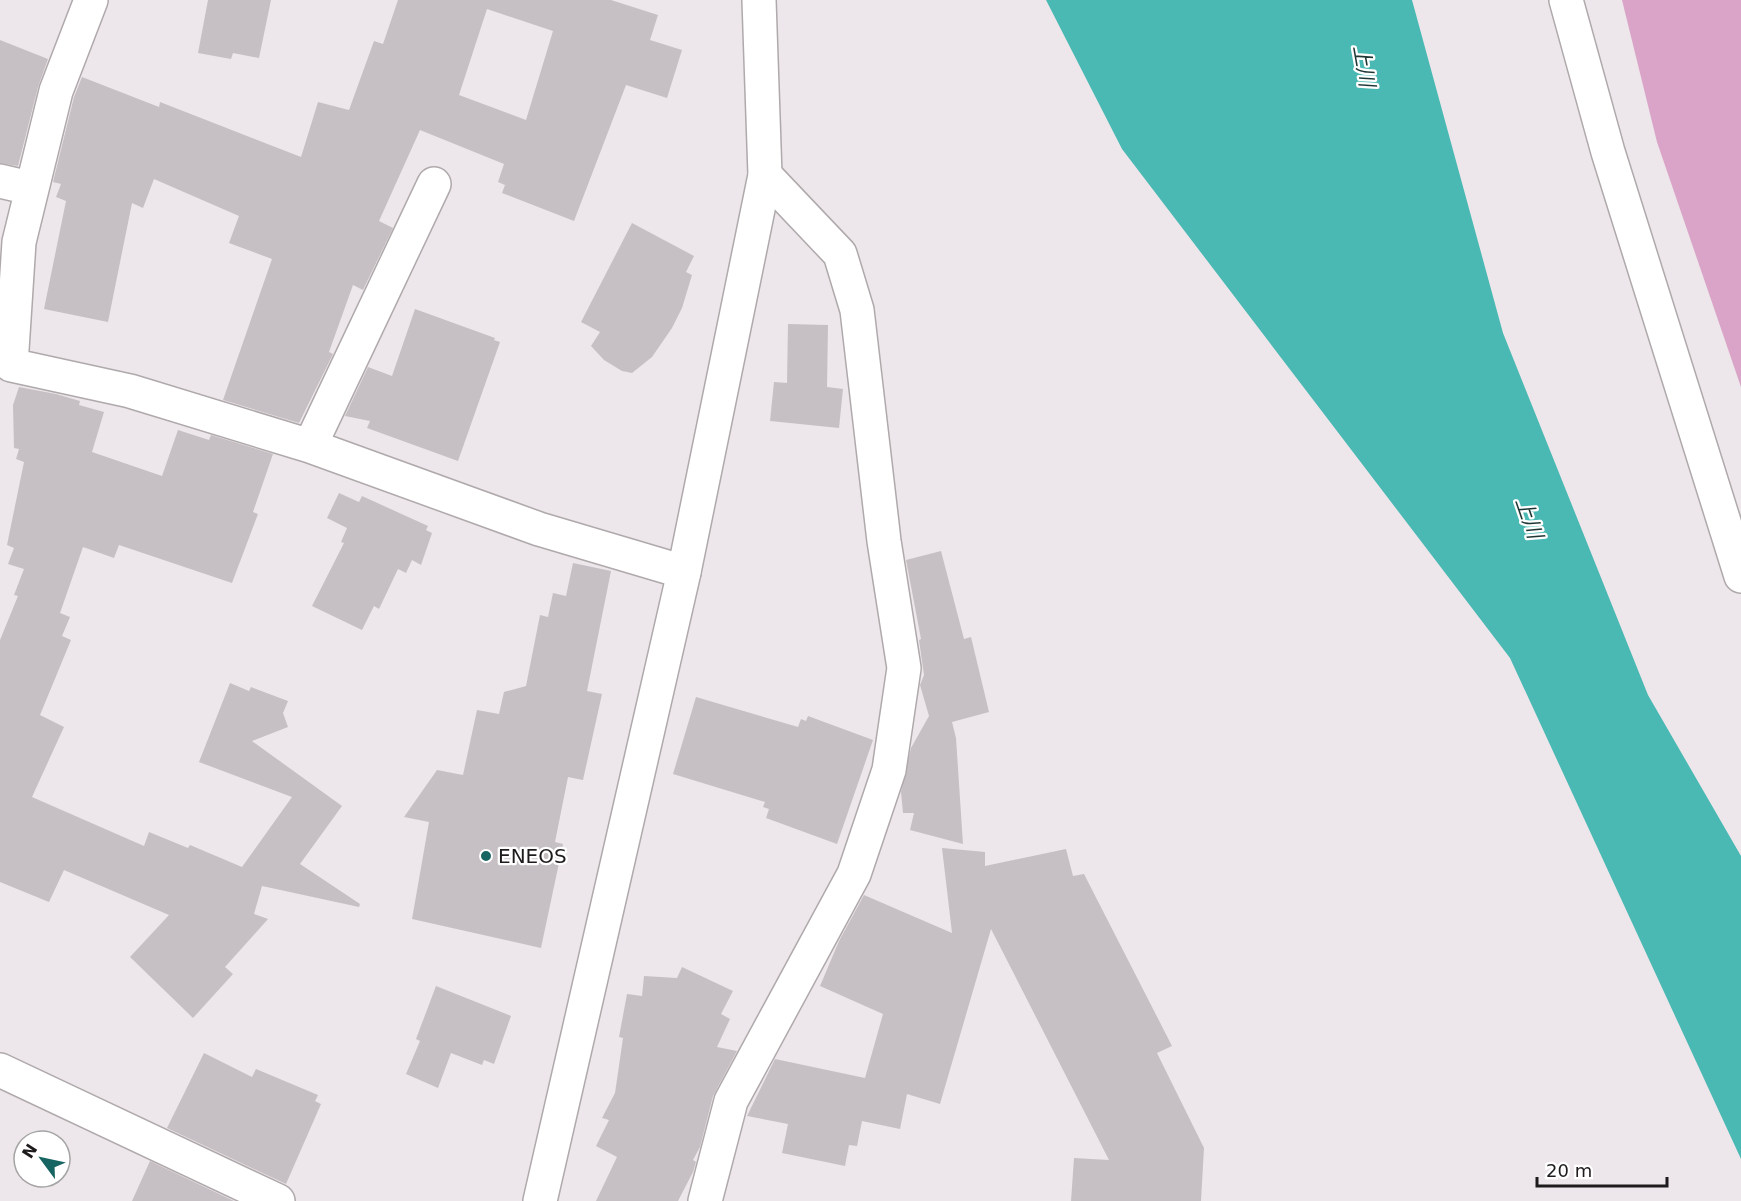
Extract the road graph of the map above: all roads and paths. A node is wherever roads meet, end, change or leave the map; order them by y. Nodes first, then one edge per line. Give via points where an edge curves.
1 (91, 0) edge
2 (759, 0) edge
3 (1566, 0) edge
4 (765, 174) junction
5 (434, 184) dead end
6 (15, 185) edge
7 (310, 446) junction
8 (684, 572) junction
9 (1741, 576) edge
10 (0, 1070) edge
11 (278, 1201) edge
12 (540, 1201) edge
13 (705, 1201) edge

1 - 6 street
2 - 4 street
3 - 9 street via 1608,152
4 - 8 street
4 - 13 street via 840,254 857,310 884,541 904,668 889,770 854,874 731,1101
5 - 7 street
6 - 7 street via 19,242 11,365 130,391
7 - 8 street via 539,529
8 - 12 street
10 - 11 street

